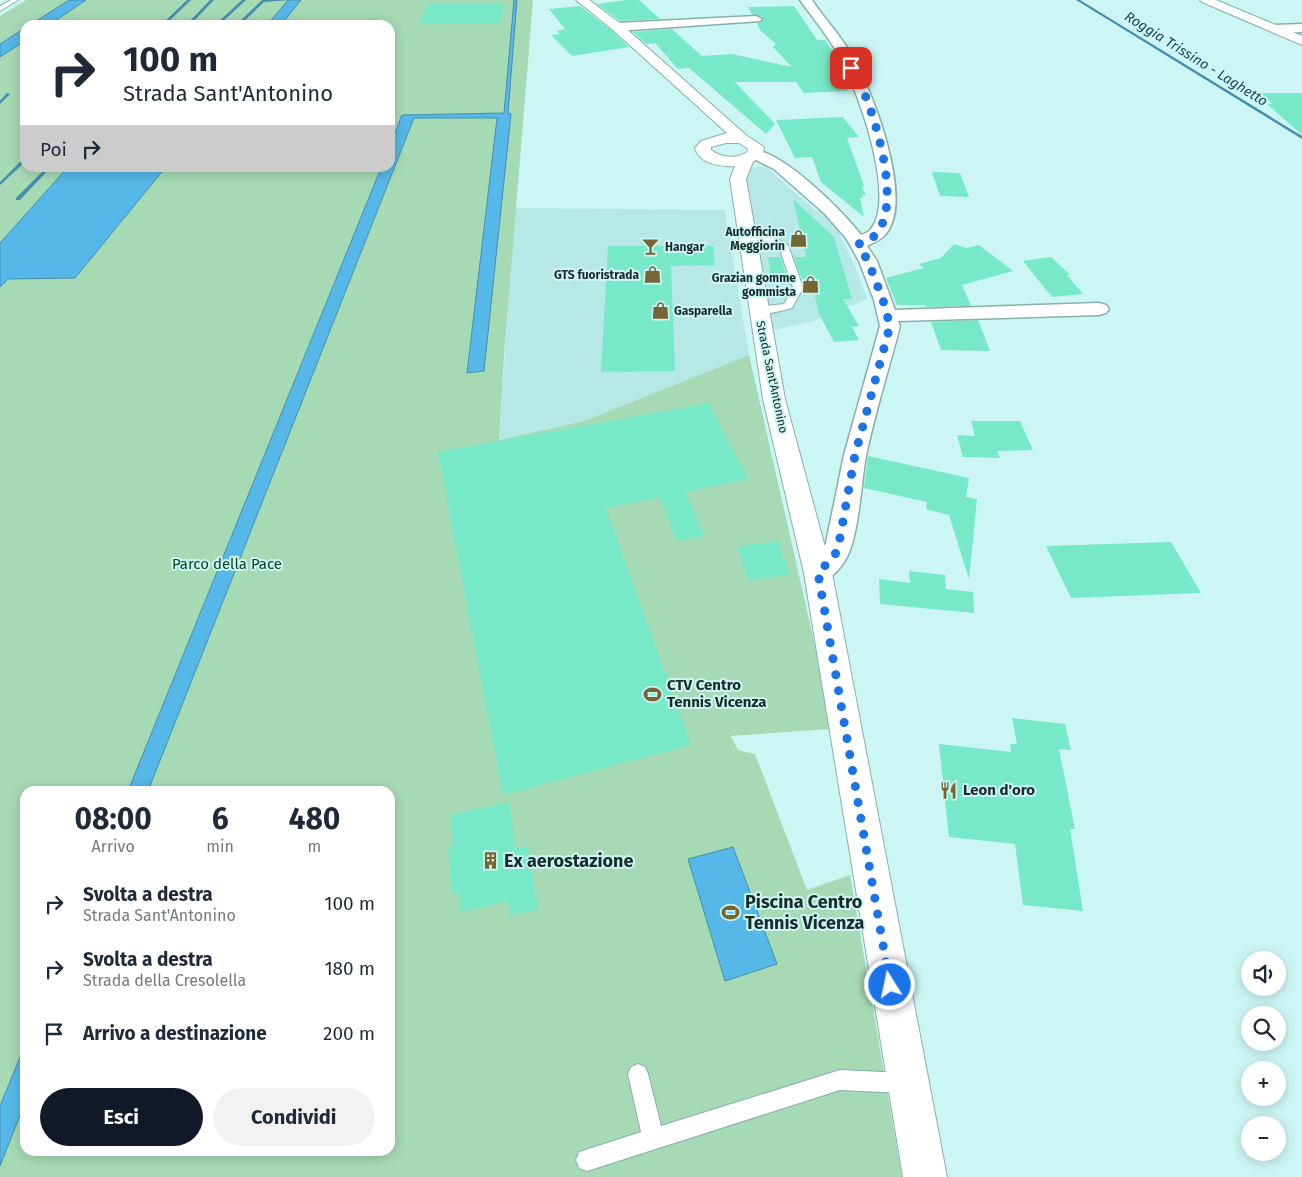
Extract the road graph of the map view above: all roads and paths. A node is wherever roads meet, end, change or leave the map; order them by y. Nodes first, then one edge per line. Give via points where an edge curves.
1 (15, 0) edge
2 (582, 0) edge
3 (806, 0) edge
4 (1206, 0) edge
5 (0, 9) edge
6 (756, 19) dead end
7 (617, 27) junction
8 (1302, 28) edge
9 (1275, 29) junction
10 (1302, 41) edge
11 (718, 118) junction
12 (742, 139) junction
13 (711, 141) junction
14 (751, 157) junction
15 (714, 159) junction
16 (738, 179) junction
17 (746, 237) junction
18 (858, 244) junction
19 (1099, 309) dead end
20 (758, 310) junction
21 (887, 316) junction
22 (818, 573) junction
23 (638, 1074) dead end
24 (908, 1083) junction
25 (653, 1139) junction
26 (587, 1160) dead end
27 (925, 1177) edge

1 - 5 lane
2 - 7 main road
3 - 18 street via 844,53 865,96 884,161 888,199 885,218 875,237
4 - 9 main road
6 - 7 street
7 - 11 main road
8 - 9 street
9 - 10 main road
11 - 12 main road
11 - 13 main road via 720,128
12 - 13 main road
12 - 14 main road via 756,147
13 - 15 main road via 706,144 704,152
14 - 15 main road via 730,161
14 - 16 main road, Strada Sant'Antonino
14 - 18 street via 778,166 831,210
15 - 16 main road
16 - 17 main road, Strada Sant'Antonino
17 - 20 main road, Strada Sant'Antonino
17 - 20 lane via 769,238 784,245 798,288 788,306
18 - 21 street via 868,261
19 - 21 street
20 - 22 main road, Strada Sant'Antonino via 774,399
21 - 22 street via 890,326 855,455 839,543 835,555
22 - 24 main road, Strada Sant'Antonino
23 - 25 lane
24 - 25 lane via 840,1080
24 - 27 main road, Strada Sant'Antonino
25 - 26 lane

